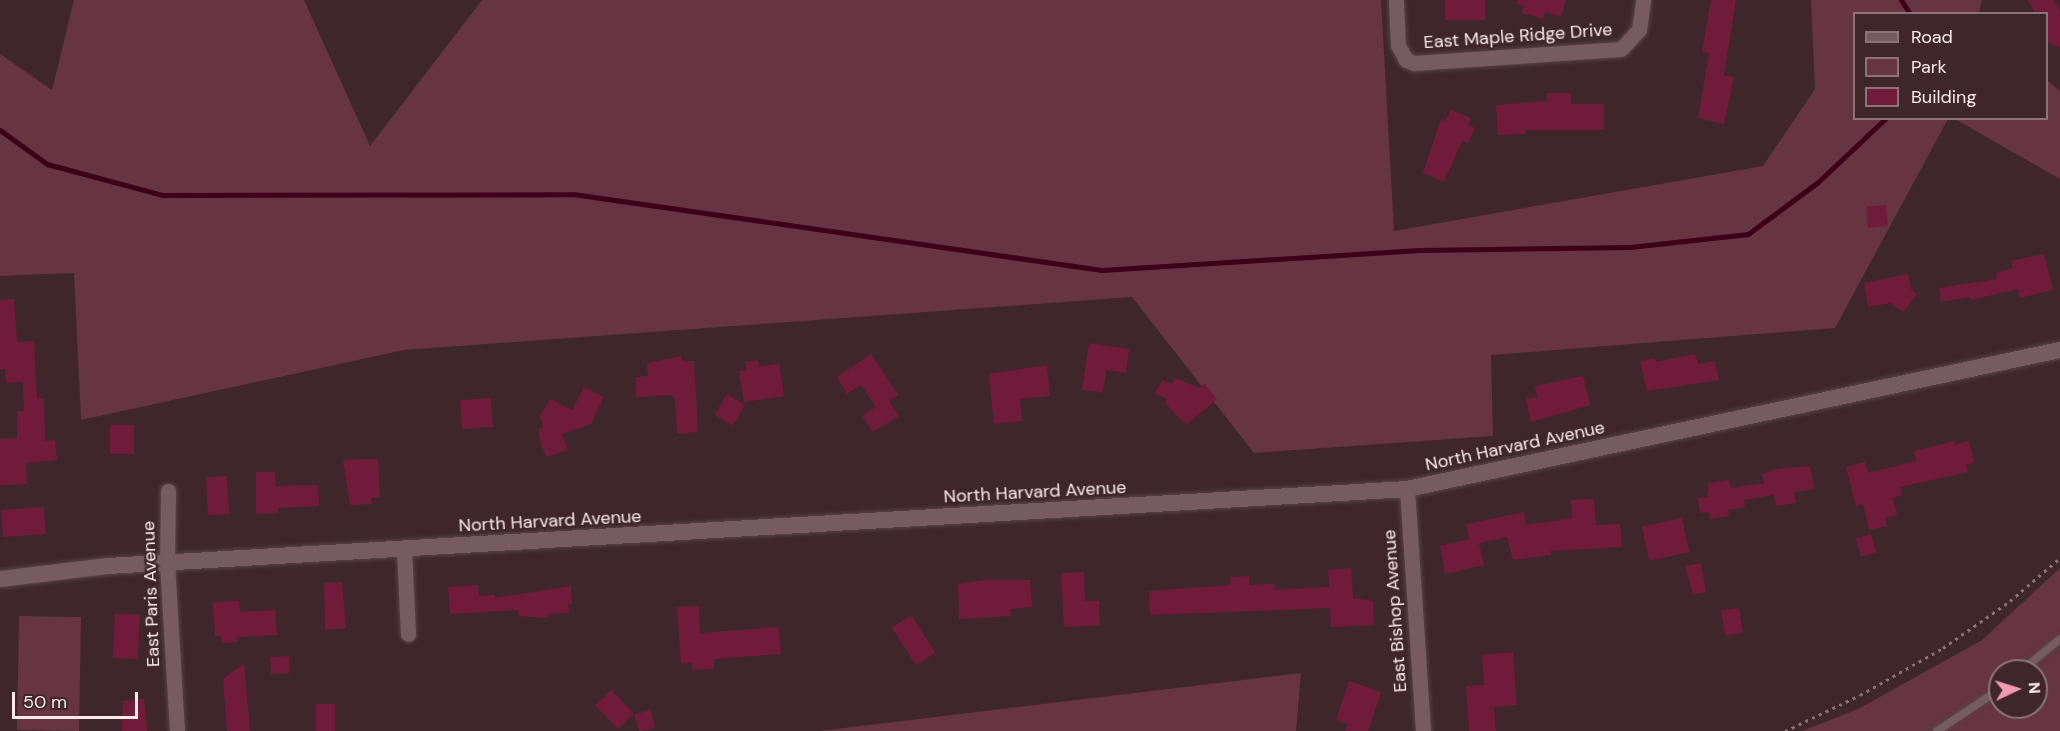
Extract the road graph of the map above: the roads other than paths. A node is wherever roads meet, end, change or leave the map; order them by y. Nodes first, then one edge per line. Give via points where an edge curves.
1 (1396, 0) edge
2 (1643, 0) edge
3 (2060, 350) edge
4 (1407, 489) junction
5 (168, 491) dead end
6 (404, 549) junction
7 (167, 563) junction
8 (0, 579) edge
9 (408, 634) dead end
10 (2060, 639) edge
11 (2036, 659) edge
12 (1988, 697) edge
13 (177, 731) edge
14 (1423, 731) edge
15 (1937, 731) edge

1 - 2 street, East Maple Ridge Drive via 1401,53 1414,63 1614,51 1625,47 1636,35
3 - 4 street, North Harvard Avenue
4 - 6 street, North Harvard Avenue
4 - 14 street, East Bishop Avenue
5 - 7 street, East Paris Avenue
6 - 7 street, North Harvard Avenue
6 - 9 street
7 - 8 street, North Harvard Avenue
7 - 13 street, East Paris Avenue
10 - 11 lane
12 - 15 lane

